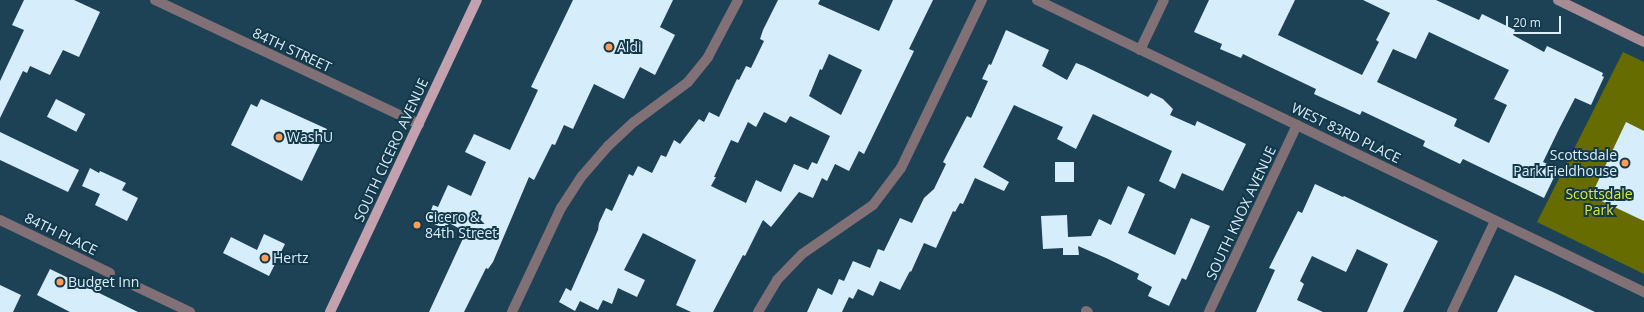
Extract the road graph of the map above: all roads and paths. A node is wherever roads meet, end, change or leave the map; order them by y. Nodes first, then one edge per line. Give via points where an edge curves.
1 (154, 0) edge
2 (477, 0) edge
3 (738, 0) edge
4 (982, 0) edge
5 (1037, 0) edge
6 (1164, 0) edge
7 (1558, 0) edge
8 (1644, 42) edge
9 (1140, 50) junction
10 (419, 124) junction
11 (1297, 125) junction
12 (0, 220) edge
13 (1495, 221) junction
14 (110, 273) dead end
15 (135, 286) dead end
16 (1644, 292) edge
17 (190, 312) edge
18 (330, 312) edge
19 (512, 312) edge
20 (758, 312) edge
21 (1209, 312) edge
22 (1452, 312) edge

1 - 10 street, 84TH STREET
2 - 10 main road, SOUTH CICERO AVENUE
3 - 19 street via 708,57 688,82 634,122 608,146 582,176 561,208
4 - 20 street via 901,168 873,205 802,254 777,280
5 - 9 street, WEST 83RD PLACE
6 - 9 street
7 - 8 street
9 - 11 street, WEST 83RD PLACE
10 - 18 main road, SOUTH CICERO AVENUE
11 - 13 street, WEST 83RD PLACE
11 - 21 street, SOUTH KNOX AVENUE
12 - 14 street, 84TH PLACE
13 - 16 street, WEST 83RD PLACE
13 - 22 street
15 - 17 street

